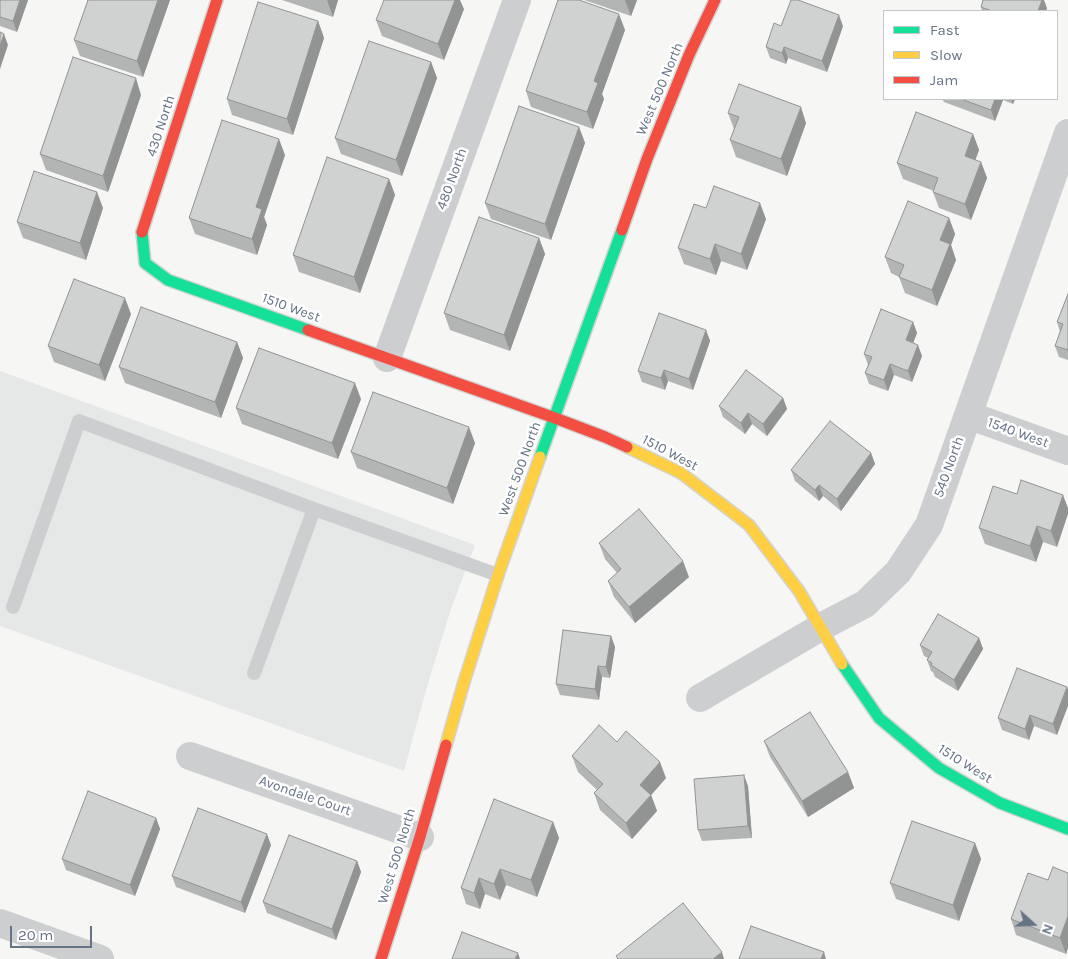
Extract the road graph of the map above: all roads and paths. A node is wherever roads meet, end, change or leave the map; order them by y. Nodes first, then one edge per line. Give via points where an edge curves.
1 (217, 0) edge
2 (517, 0) edge
3 (716, 0) edge
4 (1068, 133) edge
5 (145, 262) joint
6 (387, 358) junction
7 (968, 415) junction
8 (555, 418) junction
9 (1068, 451) edge
10 (314, 509) junction
11 (498, 575) junction
12 (13, 607) dead end
13 (821, 627) junction
14 (254, 673) dead end
15 (700, 698) dead end
16 (190, 756) dead end
17 (1068, 829) edge
18 (420, 837) junction
19 (0, 924) edge
20 (100, 959) edge
21 (381, 959) edge

1 - 5 street, 430 North via 142,234
2 - 6 street, 480 North
3 - 8 street, West 500 North via 689,55 647,159
4 - 7 street, 540 North
5 - 6 street, 1510 West via 168,280
6 - 8 street, 1510 West
7 - 9 street, 1540 West
7 - 13 street, 540 North via 929,525 898,572 865,604
8 - 11 street, West 500 North
8 - 13 street, 1510 West via 605,437 681,473 749,525 799,591
10 - 11 lane
10 - 12 lane via 79,421
10 - 14 lane
11 - 18 street, West 500 North
13 - 15 street, 540 North
13 - 17 street, 1510 West via 879,718 939,768 1000,803
16 - 18 street, Avondale Court
18 - 21 street, West 500 North
19 - 20 street

